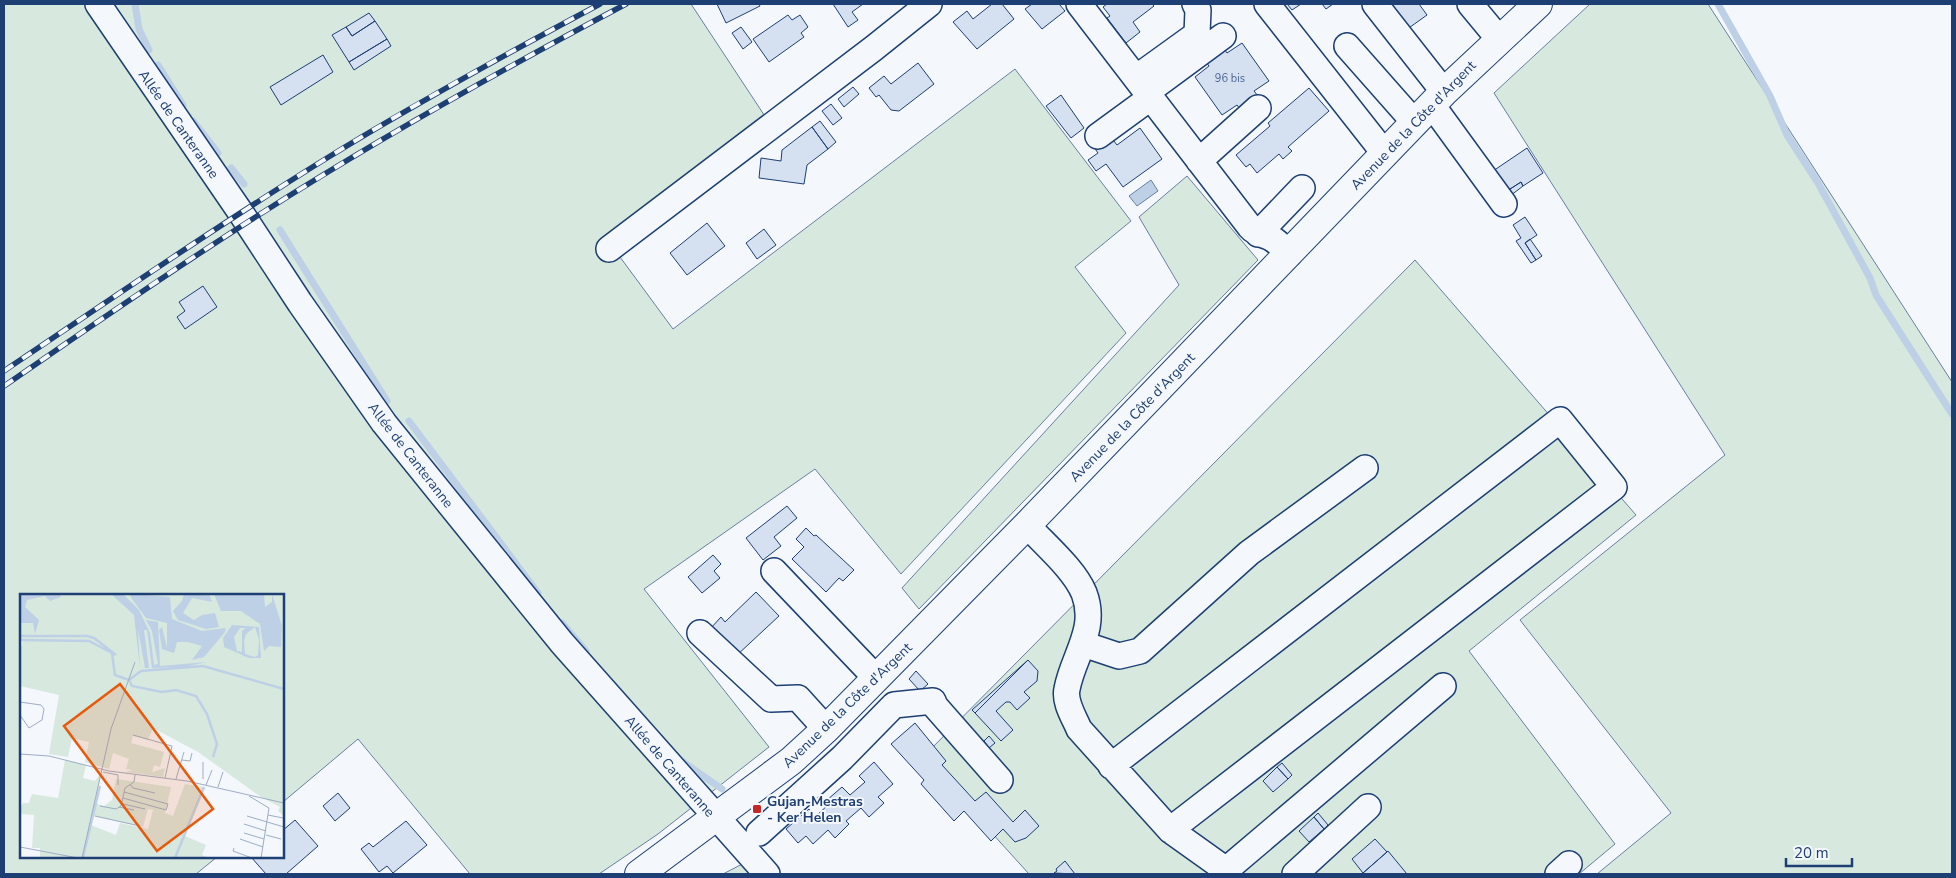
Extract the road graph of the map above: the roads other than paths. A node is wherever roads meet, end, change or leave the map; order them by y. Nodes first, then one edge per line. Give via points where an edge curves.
1 (98, 4) edge
2 (929, 4) edge
3 (1079, 4) edge
4 (1195, 4) edge
5 (1267, 4) edge
6 (1375, 4) edge
7 (1470, 4) edge
8 (1538, 4) edge
9 (1224, 36) dead end
10 (1499, 39) junction
11 (1348, 46) dead end
12 (1144, 89) junction
13 (1431, 107) junction
14 (1258, 108) dead end
15 (1098, 136) dead end
16 (1385, 154) junction
17 (1199, 161) junction
18 (1302, 188) dead end
19 (1504, 204) dead end
20 (1258, 234) junction
21 (609, 249) dead end
22 (1289, 254) junction
23 (1365, 468) dead end
24 (1027, 525) junction
25 (774, 571) dead end
26 (700, 633) dead end
27 (1082, 644) junction
28 (873, 681) junction
29 (1443, 686) dead end
30 (894, 705) junction
31 (826, 729) junction
32 (1111, 766) junction
33 (1000, 780) dead end
34 (1368, 807) dead end
35 (716, 818) junction
36 (1170, 830) junction
37 (759, 833) dead end
38 (1226, 872) edge
39 (639, 874) edge
40 (767, 874) edge
41 (1295, 874) edge

1 - 35 street, Allée de Canteranne via 384,422 562,643
2 - 21 street
3 - 12 street
4 - 12 street via 1198,10 1196,34
5 - 16 street
6 - 13 street
7 - 10 street
8 - 10 main road, Avenue de la Côte d'Argent
9 - 12 street
10 - 13 main road, Avenue de la Côte d'Argent
11 - 13 street
12 - 15 street
12 - 17 street
13 - 16 main road, Avenue de la Côte d'Argent
13 - 19 street
14 - 17 street
16 - 22 main road, Avenue de la Côte d'Argent
17 - 20 street
18 - 20 street
20 - 22 street via 1268,236
22 - 24 main road, Avenue de la Côte d'Argent
23 - 27 street via 1249,553 1140,651 1119,656
24 - 27 street via 1074,576 1084,593 1089,614
24 - 28 main road, Avenue de la Côte d'Argent
25 - 28 street
26 - 31 street via 771,699 798,698
27 - 32 street via 1066,690 1070,709 1079,729
28 - 30 street
28 - 31 main road, Avenue de la Côte d'Argent
29 - 38 street
30 - 33 street via 932,701
30 - 37 street via 842,758
31 - 35 main road, Avenue de la Côte d'Argent via 792,762
32 - 36 street
32 - 36 street via 1560,420 1614,487
34 - 41 street
35 - 39 main road, Avenue de la Côte d'Argent
35 - 40 street, Allée de Canteranne
36 - 38 street

